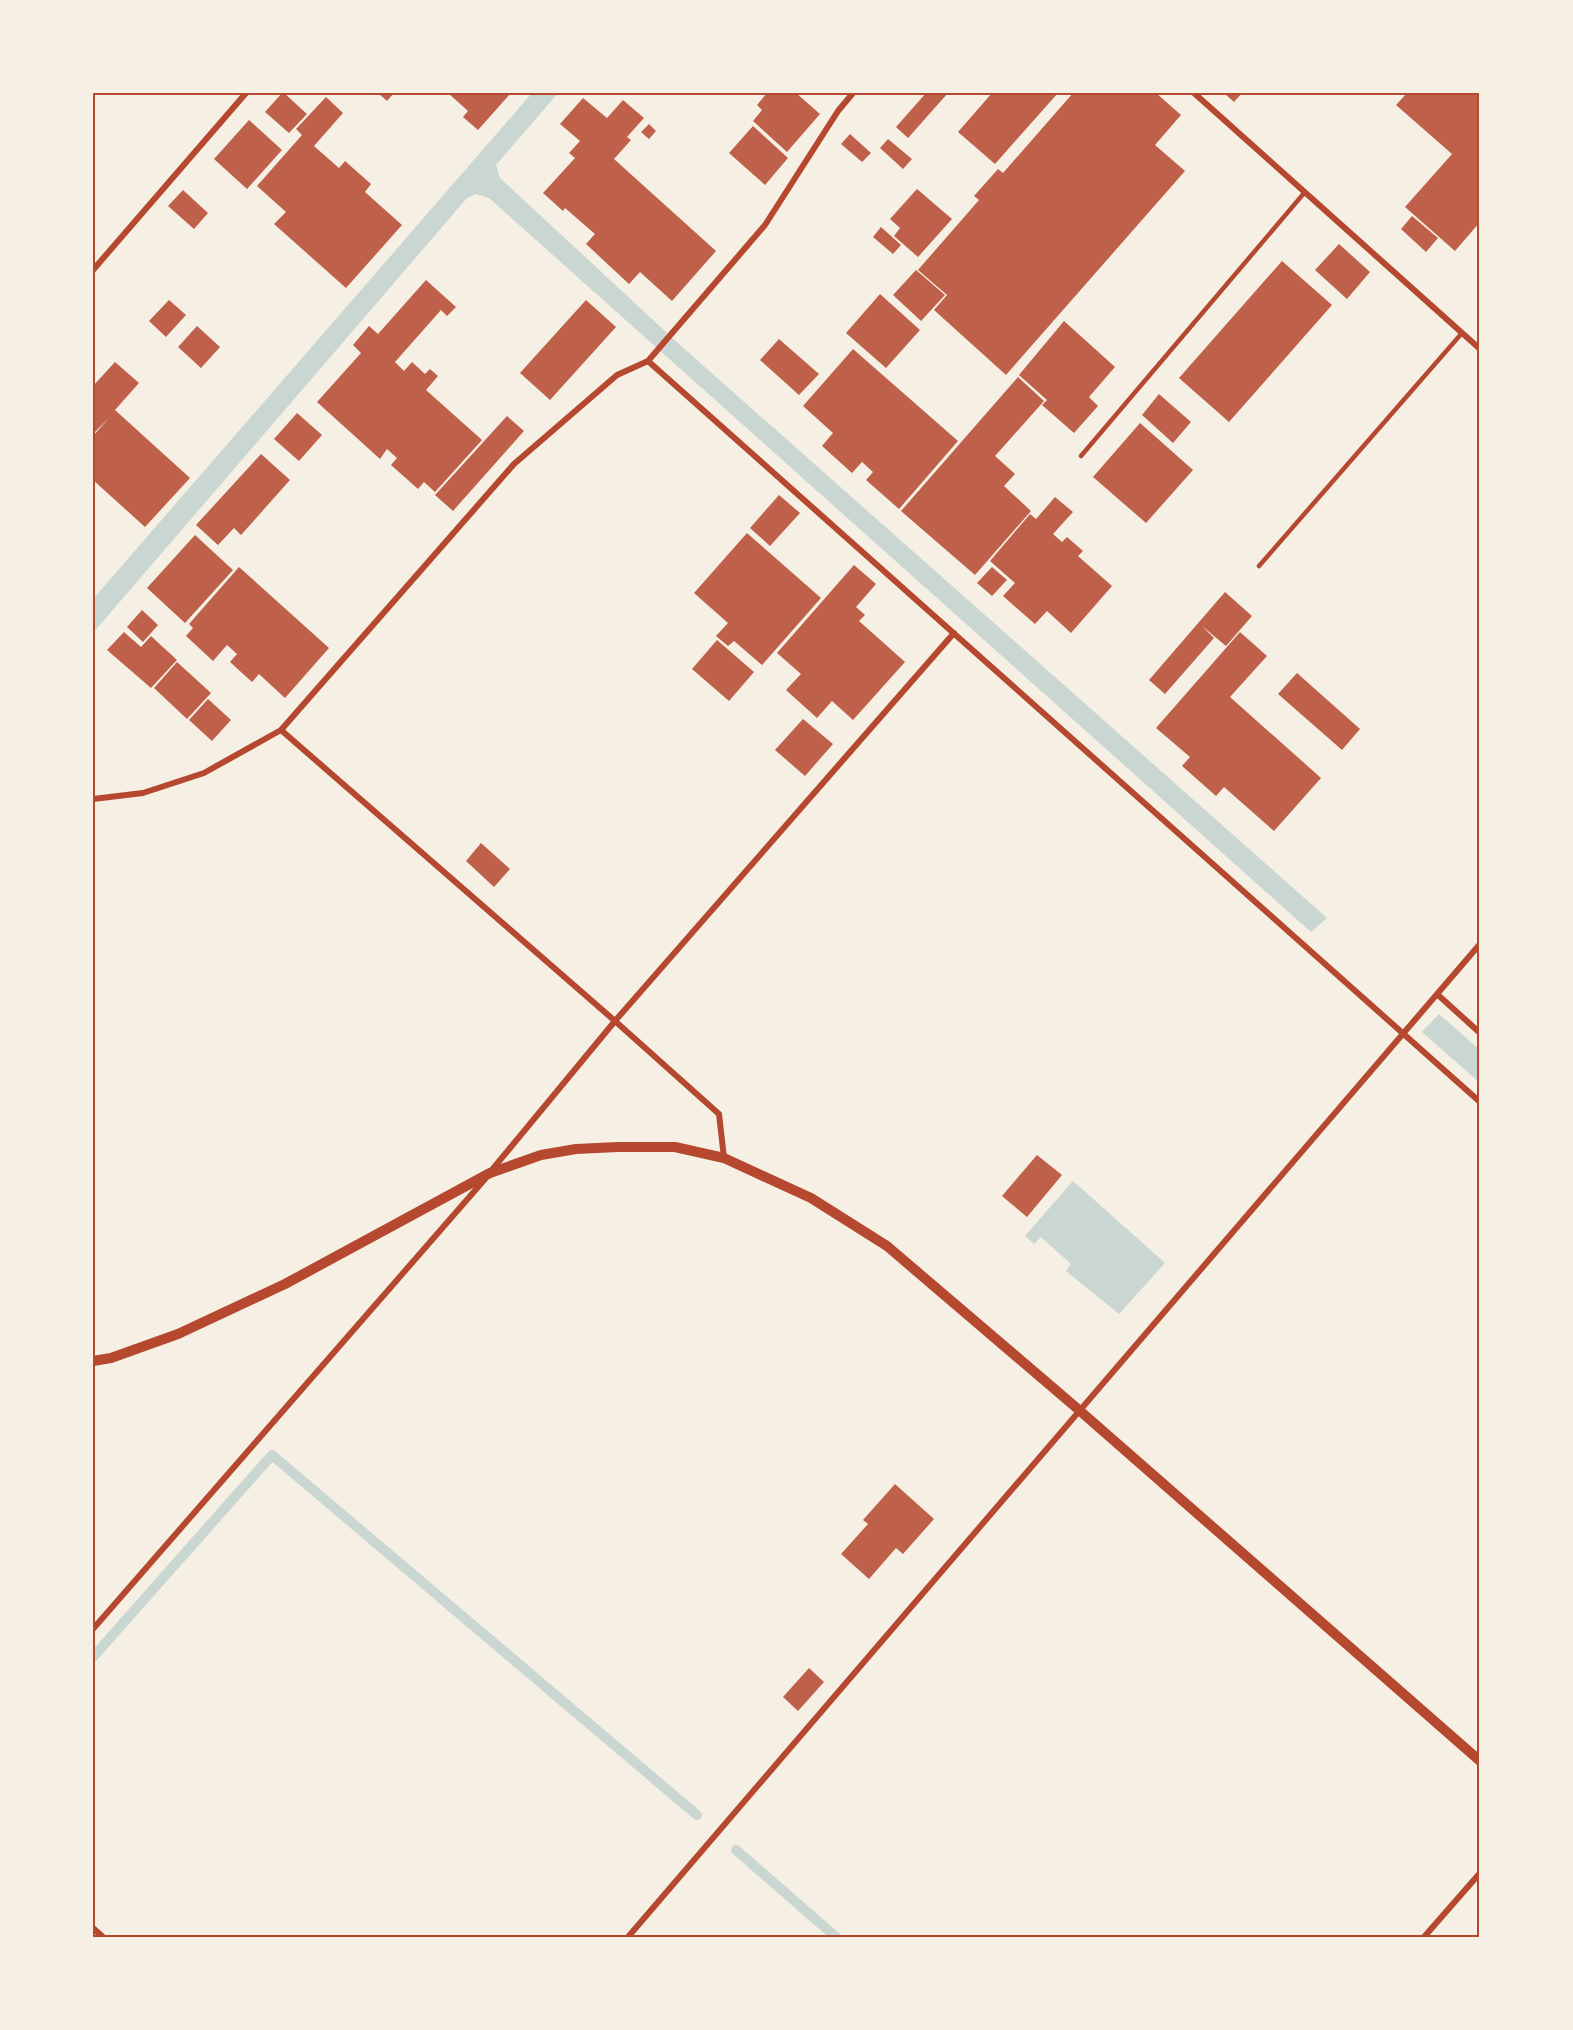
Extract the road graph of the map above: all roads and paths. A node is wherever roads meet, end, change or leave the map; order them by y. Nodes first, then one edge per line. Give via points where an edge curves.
1 (246, 93) edge
2 (854, 93) edge
3 (1194, 93) edge
4 (1305, 192) junction
5 (93, 270) edge
6 (1462, 333) junction
7 (1480, 349) edge
8 (648, 361) junction
9 (1081, 456) dead end
10 (1259, 566) dead end
11 (954, 633) junction
12 (281, 730) junction
13 (93, 799) edge
14 (1480, 944) edge
15 (1437, 994) junction
16 (615, 1021) junction
17 (1480, 1033) edge
18 (1403, 1034) junction
19 (1480, 1102) edge
20 (724, 1158) junction
21 (490, 1173) junction
22 (93, 1361) edge
23 (1079, 1410) junction
24 (93, 1629) edge
25 (1480, 1761) edge
26 (1480, 1873) edge
27 (93, 1928) edge
28 (103, 1937) edge
29 (628, 1937) edge
30 (1424, 1937) edge

1 - 5 street
2 - 8 street via 838,111 765,225
3 - 4 street
4 - 6 street
4 - 9 lane
6 - 7 street
6 - 10 lane
8 - 11 street
8 - 12 street via 617,375 514,464
11 - 16 street
11 - 18 street
12 - 13 street via 204,772 143,793
12 - 16 street
14 - 15 street
15 - 17 street
15 - 18 street
16 - 20 street via 718,1114
16 - 21 street
18 - 19 street
18 - 23 street
20 - 21 street via 675,1147 576,1149 541,1155
20 - 23 street via 811,1198 887,1246
21 - 22 street via 285,1284 178,1334
21 - 24 street
23 - 25 street
23 - 29 street
26 - 30 street
27 - 28 street

